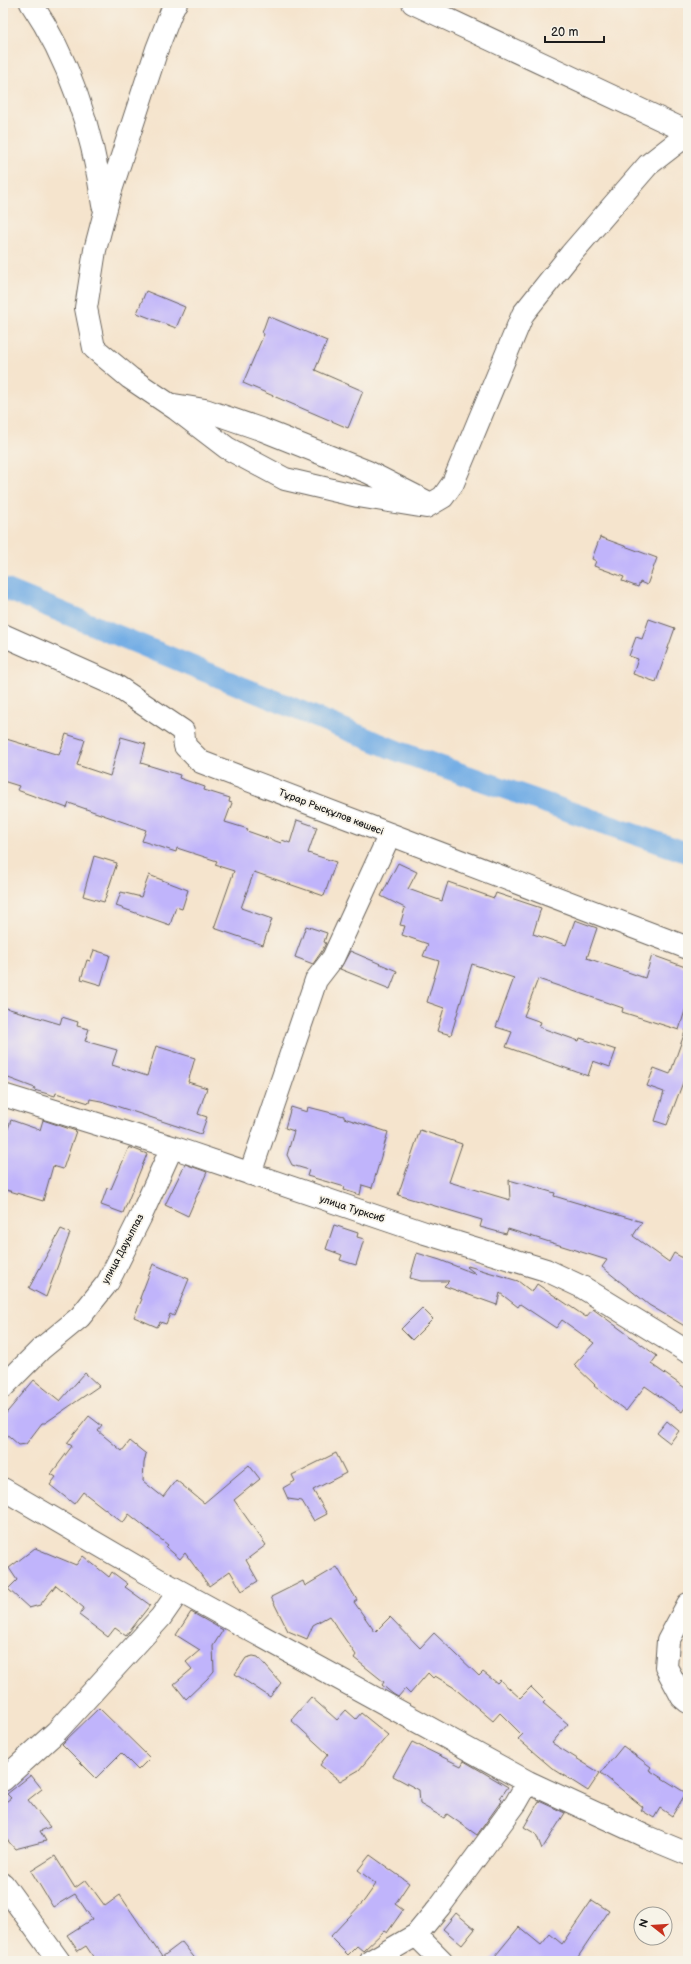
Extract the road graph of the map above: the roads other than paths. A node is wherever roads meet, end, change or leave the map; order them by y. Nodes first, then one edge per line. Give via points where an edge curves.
1 (31, 3) edge
2 (176, 3) edge
3 (413, 3) edge
4 (688, 133) edge
5 (104, 214) junction
6 (170, 405) junction
7 (432, 504) junction
8 (3, 635) edge
9 (390, 834) junction
10 (688, 948) edge
11 (3, 1095) edge
12 (172, 1147) junction
13 (250, 1174) junction
14 (688, 1352) edge
15 (3, 1387) edge
16 (3, 1489) edge
17 (179, 1591) junction
18 (688, 1604) edge
19 (688, 1702) edge
20 (3, 1780) edge
21 (528, 1782) junction
22 (688, 1854) edge
23 (3, 1884) edge
24 (416, 1935) junction
25 (59, 1961) edge
26 (371, 1961) edge
27 (442, 1961) edge

1 - 5 street via 48,28 78,98 98,167
2 - 5 street via 157,49
3 - 4 street
4 - 7 street via 648,165 570,254 522,314 453,483 443,497
5 - 6 street via 95,250 86,308 94,348 130,378
6 - 7 street via 205,410 263,430 368,472
6 - 7 street via 227,448 285,479 358,496 426,507
8 - 9 street, Тұрар Рысқұлов көшесі via 115,685 183,732 185,746 201,762
9 - 10 street, Тұрар Рысқұлов көшесі
9 - 13 street via 333,958 316,980
11 - 12 street, улица Турксиб
12 - 13 street, улица Турксиб
12 - 15 street, улица Дауылпаз via 108,1282 80,1317
13 - 14 street, улица Турксиб via 424,1233 546,1270 582,1287
16 - 17 street
17 - 20 street via 161,1617 56,1732
17 - 21 street
18 - 19 street via 668,1641 666,1667 682,1698
21 - 22 street
21 - 24 street via 516,1803
23 - 25 street
24 - 26 street
24 - 27 street

